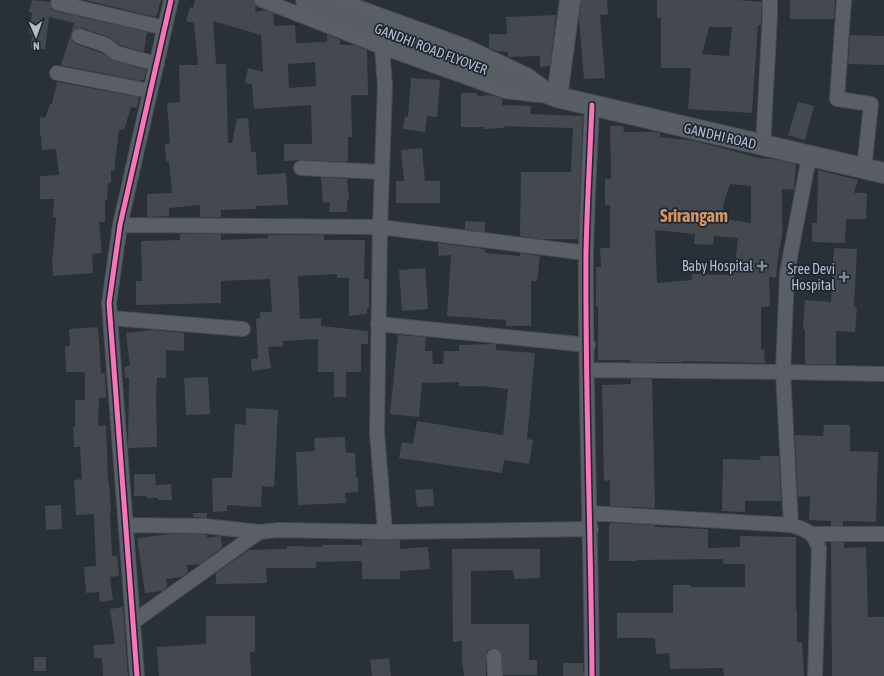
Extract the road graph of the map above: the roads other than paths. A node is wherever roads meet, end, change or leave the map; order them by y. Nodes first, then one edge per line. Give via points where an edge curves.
1 (171, 0) edge
2 (262, 0) edge
3 (306, 0) edge
4 (338, 0) edge
5 (770, 0) edge
6 (844, 0) edge
7 (58, 3) dead end
8 (570, 3) edge
9 (165, 28) junction
10 (79, 36) dead end
11 (382, 47) junction
12 (157, 64) junction
13 (57, 73) dead end
14 (150, 91) junction
15 (557, 97) junction
16 (592, 105) junction
17 (763, 146) junction
18 (809, 156) junction
19 (301, 168) dead end
20 (864, 169) junction
21 (382, 172) junction
22 (884, 173) edge
23 (120, 225) junction
24 (380, 227) junction
25 (586, 253) junction
26 (110, 318) junction
27 (378, 324) junction
28 (243, 329) dead end
29 (588, 345) junction
30 (587, 370) junction
31 (783, 372) junction
32 (884, 374) edge
33 (589, 513) junction
34 (126, 525) junction
35 (791, 526) junction
36 (591, 529) junction
37 (259, 532) junction
38 (385, 532) junction
39 (811, 534) junction
40 (884, 534) edge
41 (133, 622) junction
42 (494, 656) dead end
43 (137, 676) edge
44 (495, 676) edge
45 (592, 676) edge
46 (815, 676) edge

1 - 9 street
2 - 11 street
3 - 15 main road, GANDHI ROAD FLYOVER
4 - 15 street via 465,46 527,75
5 - 17 street
6 - 20 street via 837,99 871,104
7 - 9 street
8 - 15 main road
9 - 12 street
10 - 12 street via 106,45 116,53
11 - 15 street via 505,91
11 - 21 street via 385,86
12 - 14 street
13 - 14 street
14 - 23 street
15 - 16 main road, GANDHI ROAD
16 - 17 main road, GANDHI ROAD
16 - 25 street
17 - 18 main road, GANDHI ROAD
18 - 20 main road, GANDHI ROAD
18 - 31 street via 787,273
19 - 21 street
20 - 22 main road, GANDHI ROAD
21 - 24 street
23 - 24 street
23 - 26 street via 109,303
24 - 25 street
24 - 27 street
25 - 29 street
26 - 28 street
26 - 34 street
27 - 29 street
27 - 38 street via 377,432
29 - 30 street
30 - 31 street
30 - 33 street
31 - 32 street
31 - 35 street
33 - 35 street
33 - 36 street
34 - 37 street via 205,526
34 - 41 street
35 - 39 street via 807,530
36 - 38 street
36 - 45 street
37 - 38 street
37 - 41 street
39 - 40 street
39 - 46 street via 818,548
41 - 43 street
42 - 44 street

